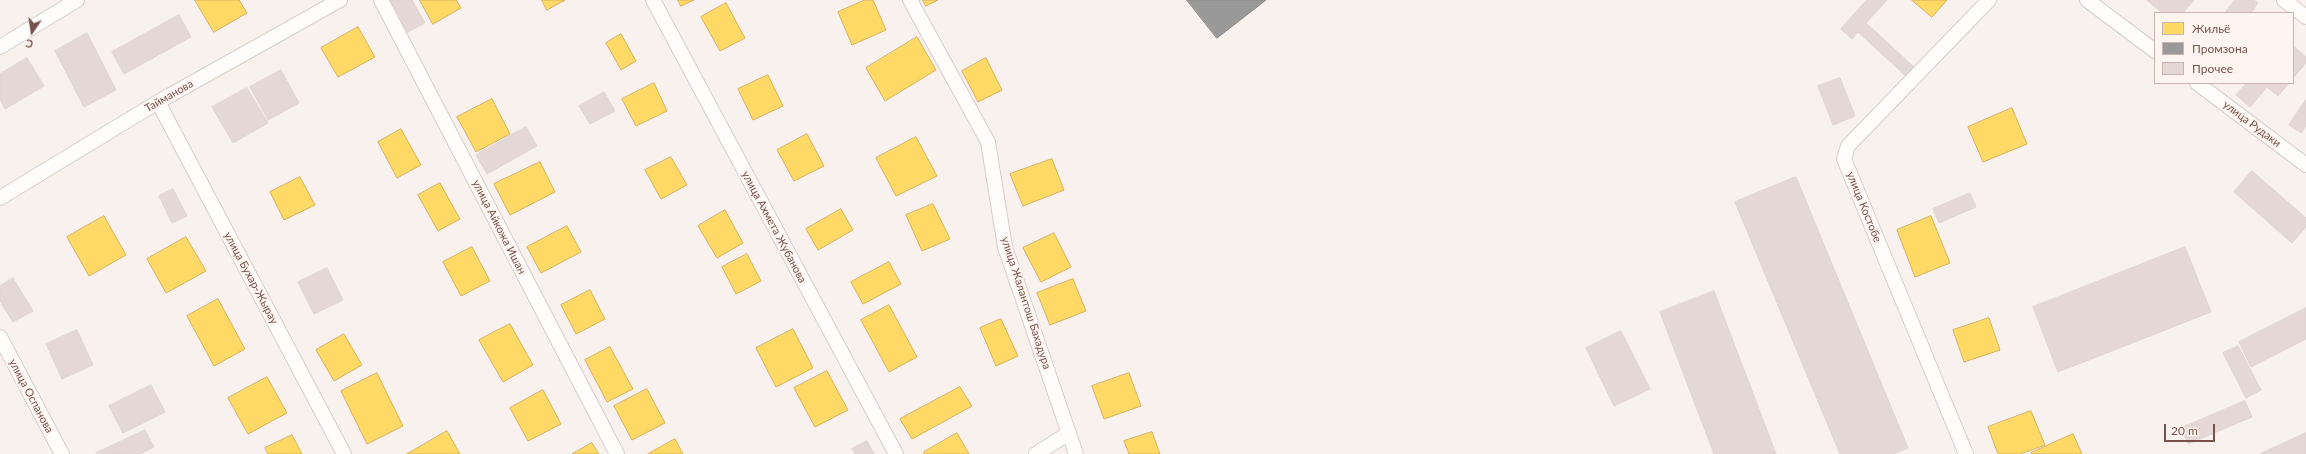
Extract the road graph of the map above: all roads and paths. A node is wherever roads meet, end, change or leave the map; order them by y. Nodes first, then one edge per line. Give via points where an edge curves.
1 (77, 0) edge
2 (340, 0) edge
3 (381, 0) edge
4 (653, 0) edge
5 (910, 0) edge
6 (1989, 0) edge
7 (2284, 0) edge
8 (2095, 2) edge
9 (2306, 17) edge
10 (0, 47) edge
11 (2154, 50) edge
12 (2198, 84) edge
13 (158, 102) junction
14 (2306, 165) edge
15 (0, 198) edge
16 (0, 337) edge
17 (1068, 433) junction
18 (62, 454) edge
19 (344, 454) edge
20 (617, 454) edge
21 (896, 454) edge
22 (1036, 454) edge
23 (1076, 454) edge
24 (1966, 454) edge

1 - 10 street
2 - 13 street, Тайманова
3 - 20 street, улица Айкожа Ишан
4 - 21 street, улица Ахмета Жубанова
5 - 17 street, улица Жалантош Бахадура via 988,142 1005,247
6 - 24 street, улица Костобе via 1848,146 1844,159
7 - 9 street
8 - 11 street
12 - 14 street, улица Рудаки
13 - 15 street, Тайманова
13 - 19 street, улица Бухар-Жырау
16 - 18 street, улица Оспанова
17 - 22 street
17 - 23 street, улица Жалантош Бахадура

